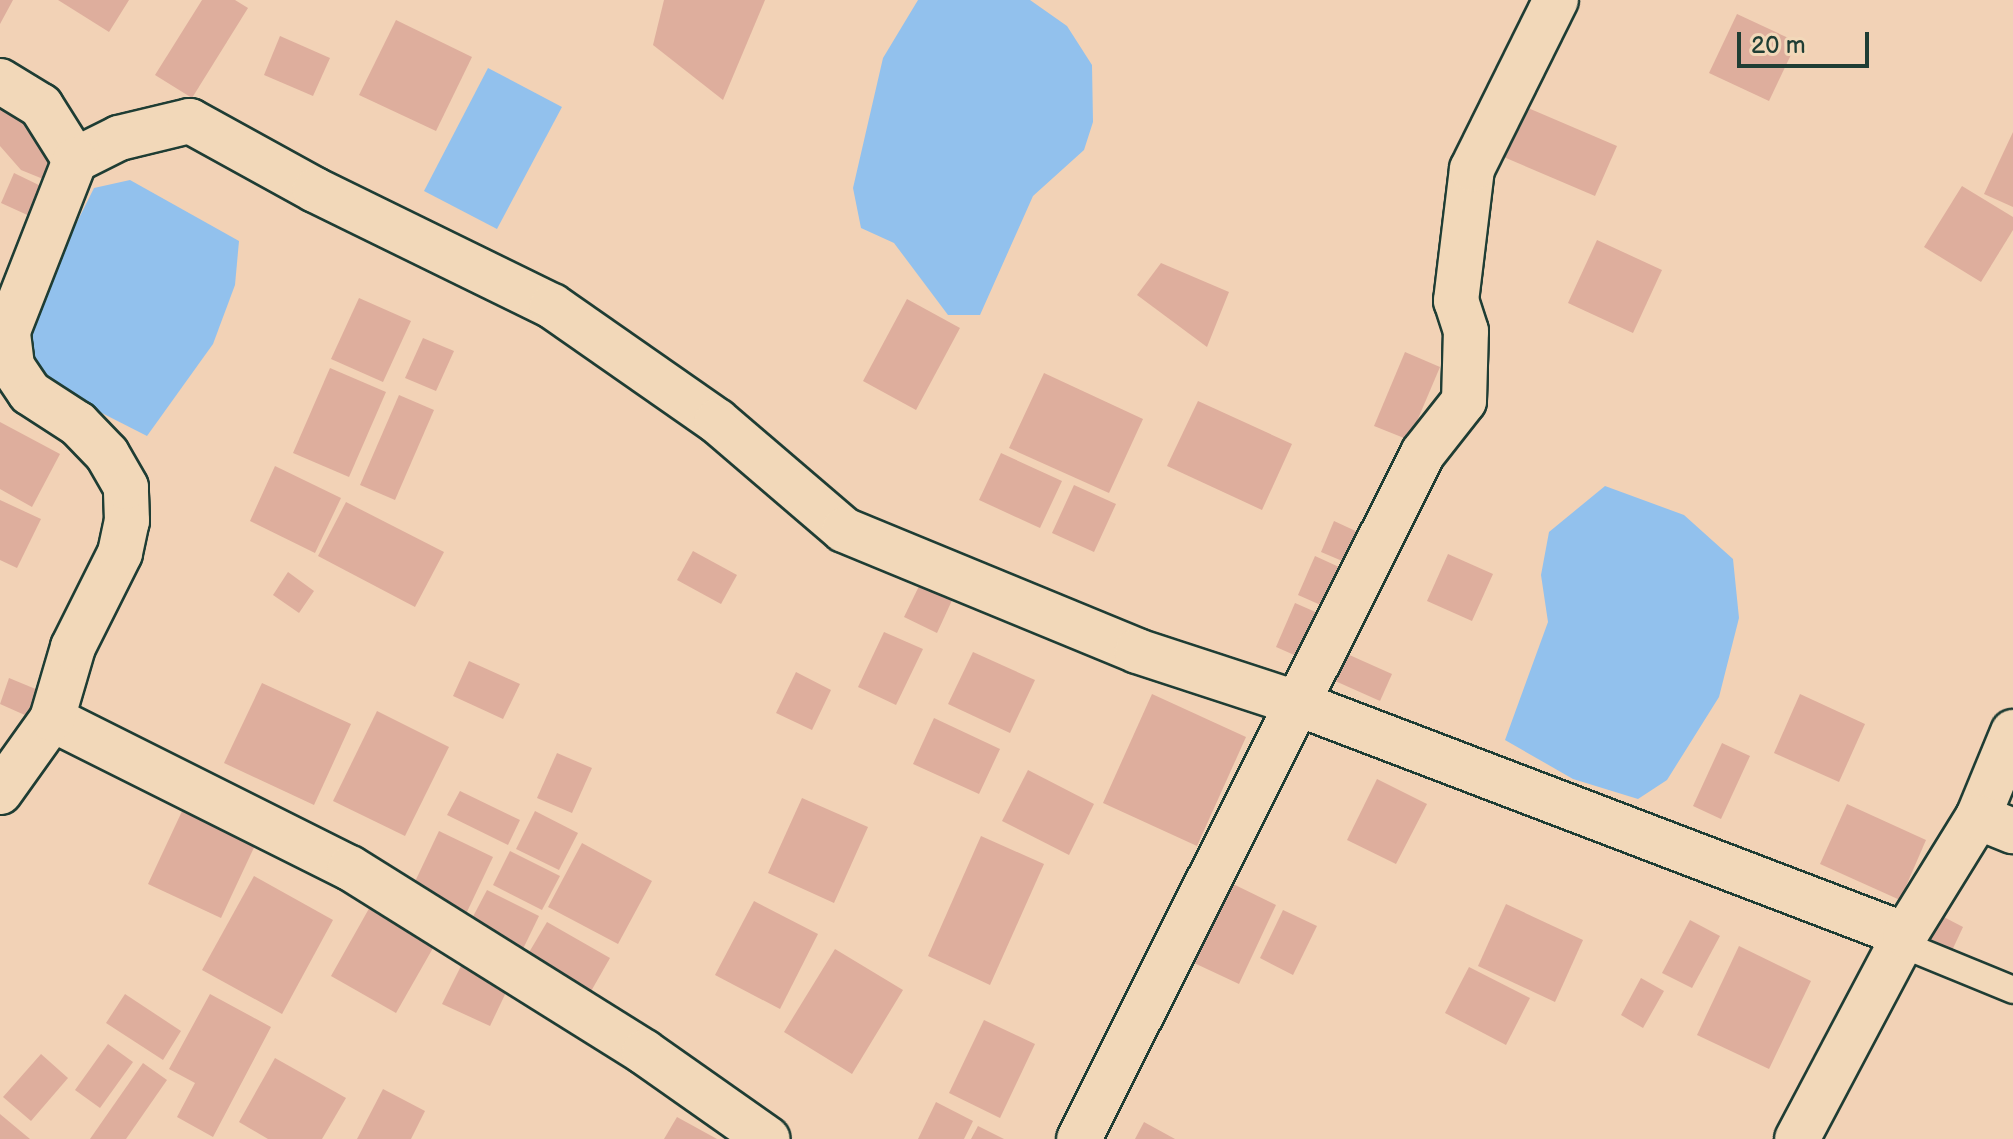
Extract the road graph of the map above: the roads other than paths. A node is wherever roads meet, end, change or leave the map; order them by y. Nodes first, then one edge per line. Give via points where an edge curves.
1 (1556, 0) edge
2 (0, 81) edge
3 (75, 160) junction
4 (1299, 704) junction
5 (52, 719) junction
6 (2013, 732) edge
7 (0, 792) edge
8 (1996, 824) edge
9 (1903, 939) junction
10 (2013, 990) edge
11 (768, 1139) edge
12 (1079, 1139) edge
13 (1797, 1139) edge

1 - 4 street via 1472,169 1456,301 1466,331 1464,401 1423,453
2 - 3 street via 41,106
3 - 4 street via 119,138 190,121 315,190 552,306 717,421 844,530 1137,651
3 - 5 street via 8,331 12,366 30,393 78,424 107,454 126,487 127,521 120,553 73,647
4 - 9 street
4 - 12 street
5 - 7 street
5 - 11 street via 350,868 644,1052
6 - 8 street
8 - 9 street
9 - 10 lane
9 - 13 street

